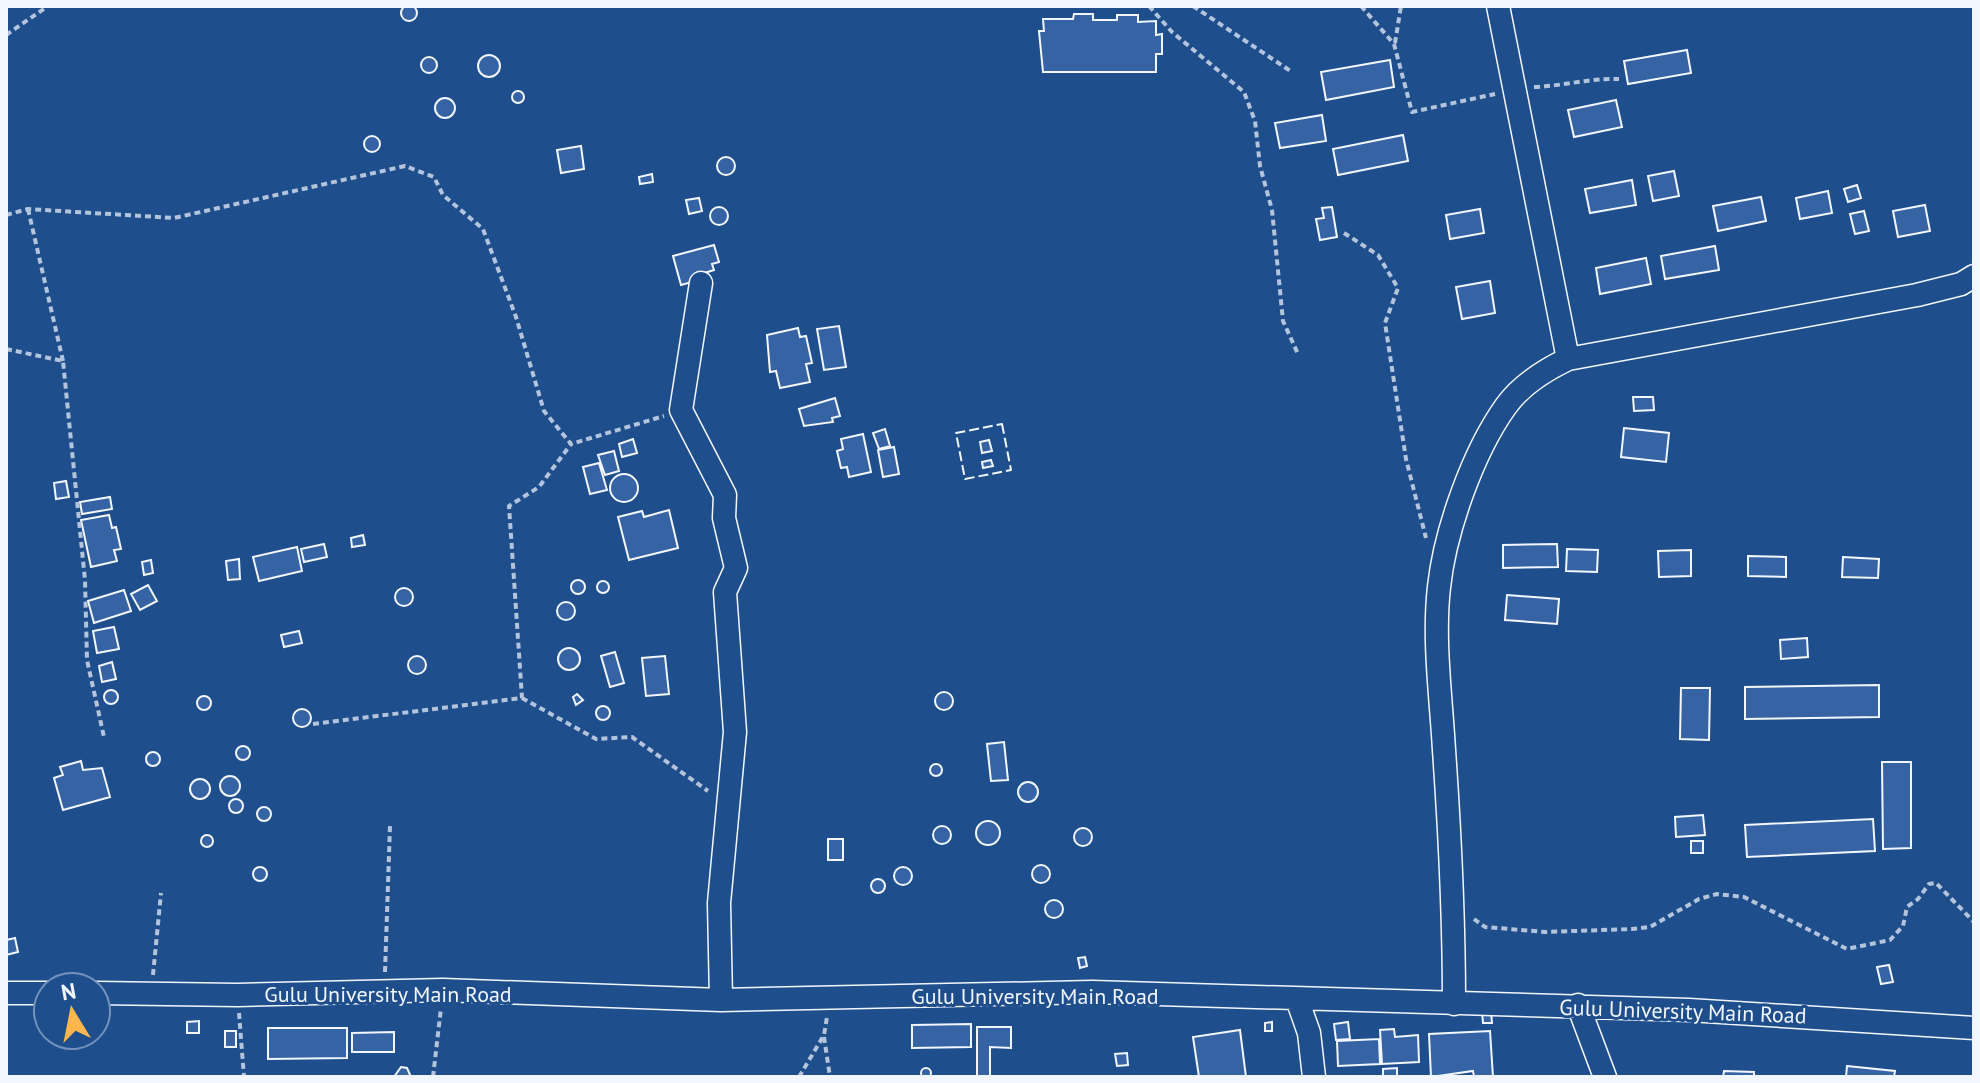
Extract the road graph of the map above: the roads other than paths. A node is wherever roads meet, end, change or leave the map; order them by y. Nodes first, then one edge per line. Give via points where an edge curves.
1 (1498, 6) edge
2 (1974, 276) edge
3 (701, 283) dead end
4 (1568, 359) junction
5 (6, 993) edge
6 (32, 993) edge
7 (112, 993) edge
8 (1297, 999) junction
9 (721, 1000) junction
10 (1454, 1004) junction
11 (1578, 1005) junction
12 (1974, 1028) edge
13 (1314, 1077) edge
14 (1605, 1077) edge

1 - 4 street
2 - 4 street via 1917,295
3 - 9 street via 681,410 725,495 724,518 736,568 725,592 735,732 719,903
4 - 10 street via 1544,371 1506,406 1465,489 1439,587
5 - 6 street
7 - 9 street, Gulu University Main Road via 443,990
8 - 9 street, Gulu University Main Road via 1092,992
8 - 10 street, Gulu University Main Road
8 - 13 street via 1309,1033
10 - 11 street, Gulu University Main Road
11 - 12 street, Gulu University Main Road
11 - 14 street

